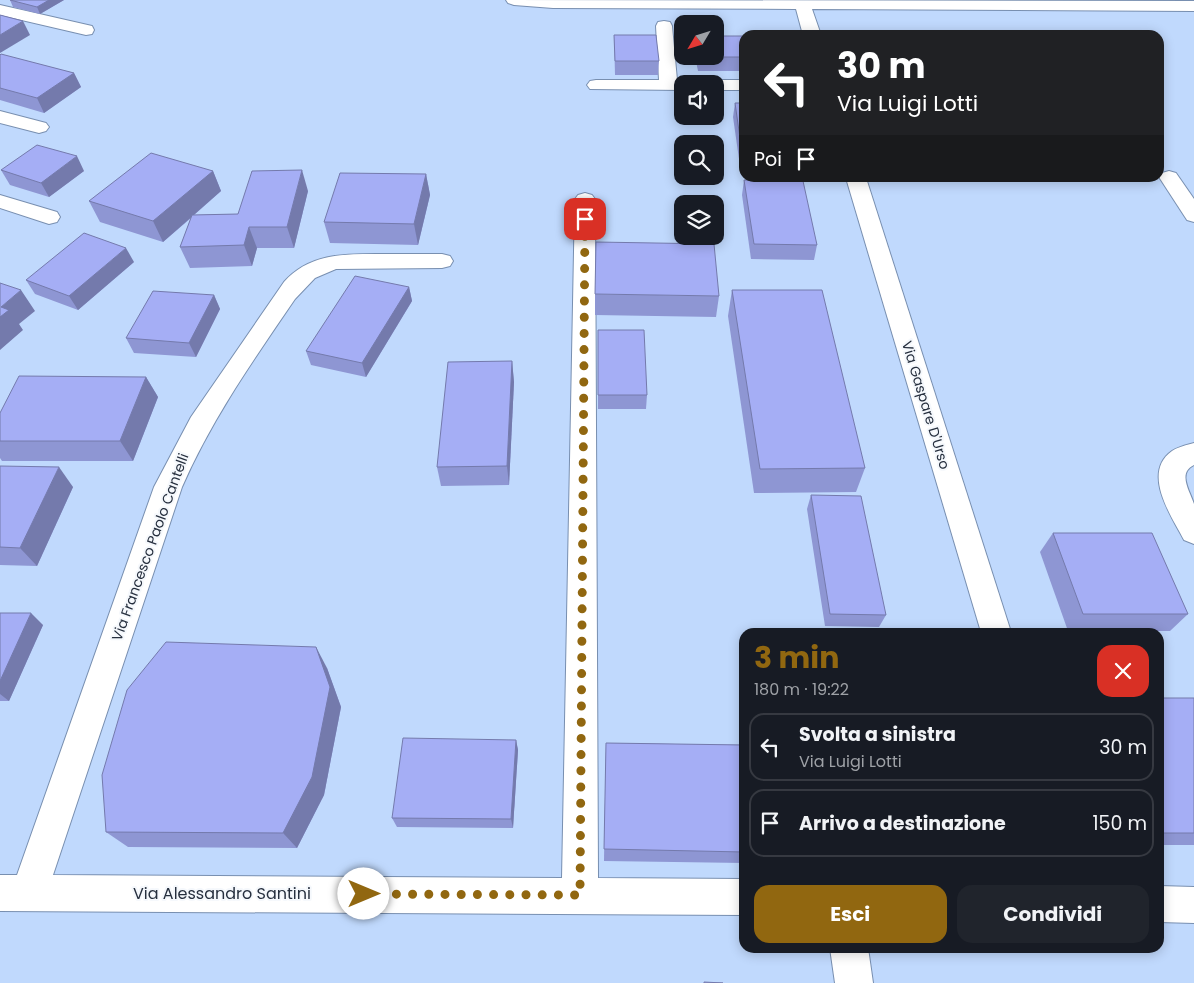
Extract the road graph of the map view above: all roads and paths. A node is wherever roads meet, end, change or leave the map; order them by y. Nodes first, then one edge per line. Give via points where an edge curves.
1 (514, 0) edge
2 (798, 2) edge
3 (1194, 6) edge
4 (0, 10) edge
5 (664, 26) dead end
6 (86, 30) dead end
7 (810, 30) edge
8 (674, 80) edge
9 (596, 85) dead end
10 (674, 85) edge
11 (724, 85) edge
12 (739, 85) edge
13 (0, 117) edge
14 (39, 127) dead end
15 (1169, 176) dead end
16 (857, 182) edge
17 (585, 199) dead end
18 (0, 201) edge
19 (1194, 214) edge
20 (49, 217) dead end
21 (442, 261) dead end
22 (1194, 453) edge
23 (1194, 532) edge
24 (995, 628) edge
25 (15, 893) edge
26 (580, 895) junction
27 (739, 897) edge
28 (1164, 904) edge
29 (1194, 904) edge
30 (850, 953) edge
31 (854, 983) edge

1 - 2 street via 553,3
2 - 3 street
2 - 7 street
4 - 6 street
5 - 8 street
9 - 10 street
11 - 12 street
13 - 14 street
15 - 19 street
16 - 24 street, Via Gaspare D'Urso
17 - 26 street
18 - 20 street
21 - 25 street, Via Francesco Paolo Cantelli via 341,261 310,271 293,287 213,401 184,450 168,487
22 - 23 street via 1176,462 1171,475 1172,485
25 - 26 street, Via Alessandro Santini
26 - 27 street, Via Alessandro Santini
28 - 29 street
30 - 31 street

